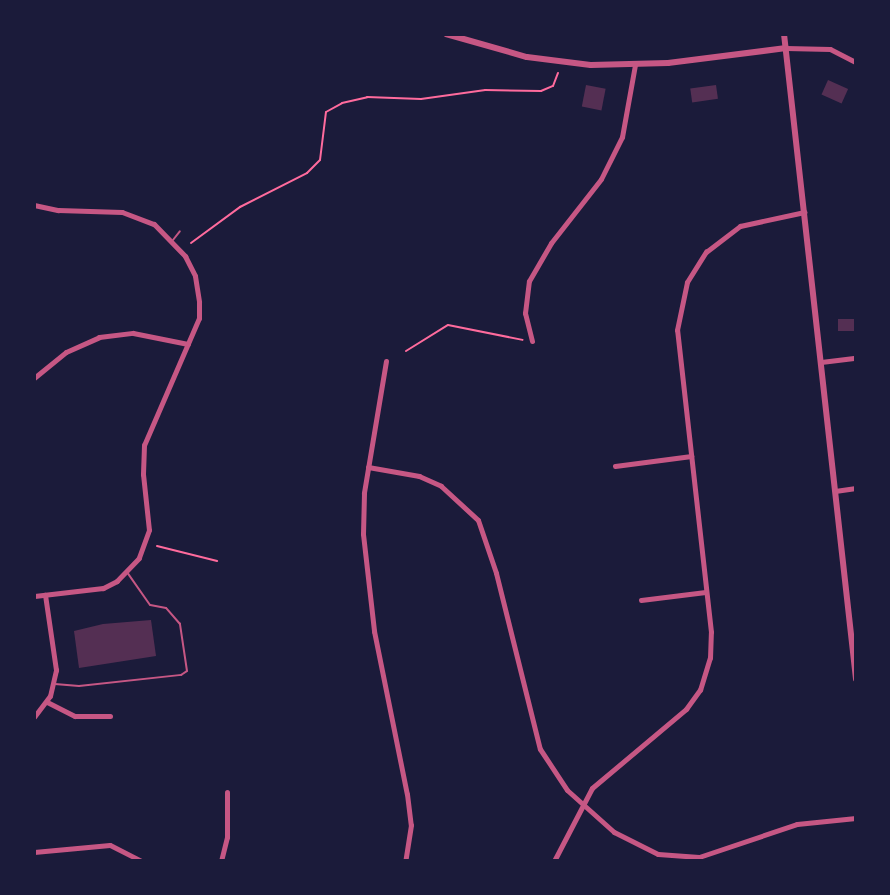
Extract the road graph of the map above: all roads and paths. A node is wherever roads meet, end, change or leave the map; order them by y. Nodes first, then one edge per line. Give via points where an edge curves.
1 (446, 34) edge
2 (784, 34) edge
3 (786, 48) junction
4 (856, 62) edge
5 (635, 65) junction
6 (558, 73) dead end
7 (34, 205) edge
8 (804, 212) junction
9 (180, 231) dead end
10 (173, 240) junction
11 (191, 243) dead end
12 (532, 341) joint
13 (188, 344) junction
14 (406, 351) dead end
15 (856, 358) edge
16 (386, 361) dead end
17 (821, 362) junction
18 (34, 378) edge
19 (691, 456) junction
20 (615, 466) dead end
21 (368, 467) junction
22 (856, 488) edge
23 (835, 491) junction
24 (157, 546) dead end
25 (217, 561) dead end
26 (127, 572) junction
27 (706, 592) junction
28 (45, 595) junction
29 (34, 596) edge
30 (641, 600) dead end
31 (856, 679) edge
32 (54, 684) junction
33 (47, 702) junction
34 (110, 716) dead end
35 (34, 717) edge
36 (227, 792) dead end
37 (582, 805) junction
38 (856, 818) edge
39 (34, 852) edge
40 (141, 861) edge
41 (221, 861) edge
42 (405, 861) edge
43 (554, 861) edge

1 - 5 street via 548,60
2 - 3 street
3 - 4 street via 830,49
3 - 5 street
3 - 8 street
5 - 12 street via 622,137 601,179 529,281 525,313
6 - 11 path via 553,86 541,91 367,97 342,103 326,112 320,160 307,173 240,207
7 - 10 street via 122,212 154,224
8 - 17 street
8 - 19 street via 740,226 706,252 687,282 677,330
9 - 10 lane
10 - 13 street via 197,284 199,318
12 - 14 path via 448,325
13 - 18 street via 133,333 99,337 66,352
13 - 26 street via 144,445 149,530 139,558
15 - 17 street
16 - 21 street
17 - 23 street
19 - 20 street
19 - 27 street
21 - 37 street via 419,476 441,486 478,520 540,749
21 - 42 street via 366,577 407,794 411,825
22 - 23 street
23 - 31 street
24 - 25 path
26 - 28 street via 103,588
26 - 32 lane via 150,605 166,608 180,624 187,671 79,686
27 - 30 street
27 - 37 street via 711,650 700,690 677,720 621,762 592,788
28 - 29 street
28 - 32 street
32 - 33 street
33 - 34 street via 75,716
33 - 35 street
36 - 41 street
37 - 38 street via 637,847 672,857 709,855 797,824
37 - 43 street
39 - 40 street via 110,845

